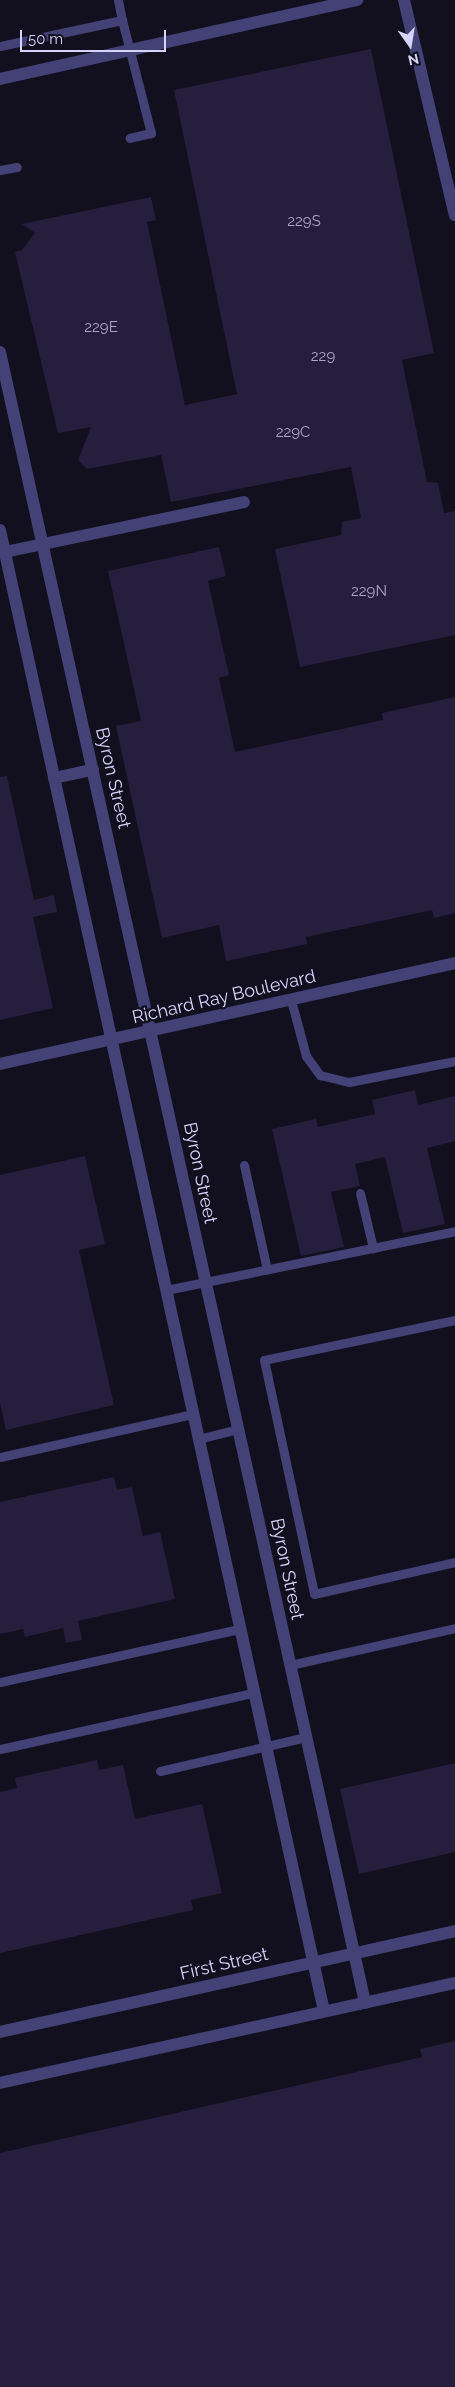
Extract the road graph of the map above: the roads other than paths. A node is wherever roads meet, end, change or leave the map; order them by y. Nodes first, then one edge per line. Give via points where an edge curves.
1 (118, 0) edge
2 (356, 0) edge
3 (404, 0) edge
4 (122, 20) junction
5 (0, 46) edge
6 (132, 50) junction
7 (0, 79) edge
8 (130, 138) dead end
9 (17, 167) dead end
10 (0, 170) edge
11 (455, 216) edge
12 (0, 352) edge
13 (244, 502) dead end
14 (0, 530) edge
15 (43, 544) junction
16 (5, 552) junction
17 (93, 770) junction
18 (54, 778) junction
19 (455, 963) edge
20 (291, 1000) junction
21 (151, 1031) junction
22 (111, 1040) junction
23 (455, 1061) edge
24 (0, 1064) edge
25 (244, 1165) dead end
26 (360, 1193) dead end
27 (455, 1231) edge
28 (373, 1248) junction
29 (267, 1270) junction
30 (206, 1282) junction
31 (166, 1290) junction
32 (455, 1320) edge
33 (193, 1414) junction
34 (238, 1429) junction
35 (198, 1439) junction
36 (0, 1456) edge
37 (455, 1562) edge
38 (455, 1628) edge
39 (240, 1629) junction
40 (290, 1664) junction
41 (0, 1682) edge
42 (254, 1693) junction
43 (306, 1737) junction
44 (265, 1746) junction
45 (0, 1749) edge
46 (160, 1771) dead end
47 (455, 1931) edge
48 (354, 1953) junction
49 (312, 1962) junction
50 (455, 1983) edge
51 (365, 2002) junction
52 (324, 2011) junction
53 (0, 2032) edge
54 (0, 2083) edge

1 - 4 lane
2 - 6 street
3 - 11 street
4 - 5 lane
4 - 6 lane
6 - 7 street
6 - 8 lane via 151,133
9 - 10 lane
12 - 15 street, Byron Street
13 - 15 street
14 - 16 street
15 - 16 street
15 - 17 street, Byron Street
16 - 18 street
17 - 18 street
17 - 21 street, Byron Street
18 - 22 street
19 - 20 street, Richard Ray Boulevard
20 - 21 street, Richard Ray Boulevard
20 - 23 lane via 306,1056 320,1075 349,1082
21 - 22 street, Richard Ray Boulevard
21 - 30 street, Byron Street
22 - 24 street, Richard Ray Boulevard
22 - 31 street
25 - 29 lane
26 - 28 lane
27 - 28 lane
28 - 29 lane
29 - 30 lane
30 - 31 lane
30 - 34 street, Byron Street
31 - 33 street
32 - 37 lane via 264,1360 314,1594
33 - 35 street
33 - 36 lane
34 - 35 lane
34 - 40 street, Byron Street
35 - 39 street
38 - 40 lane
39 - 41 lane
39 - 42 street
40 - 43 street, Byron Street
42 - 44 street
42 - 45 lane
43 - 44 lane
43 - 48 street, Byron Street
44 - 46 lane
44 - 49 street
47 - 48 street, First Street
48 - 49 street, First Street
48 - 51 street, Byron Street
49 - 52 street
49 - 53 street, First Street
50 - 51 street
51 - 52 street
52 - 54 street

